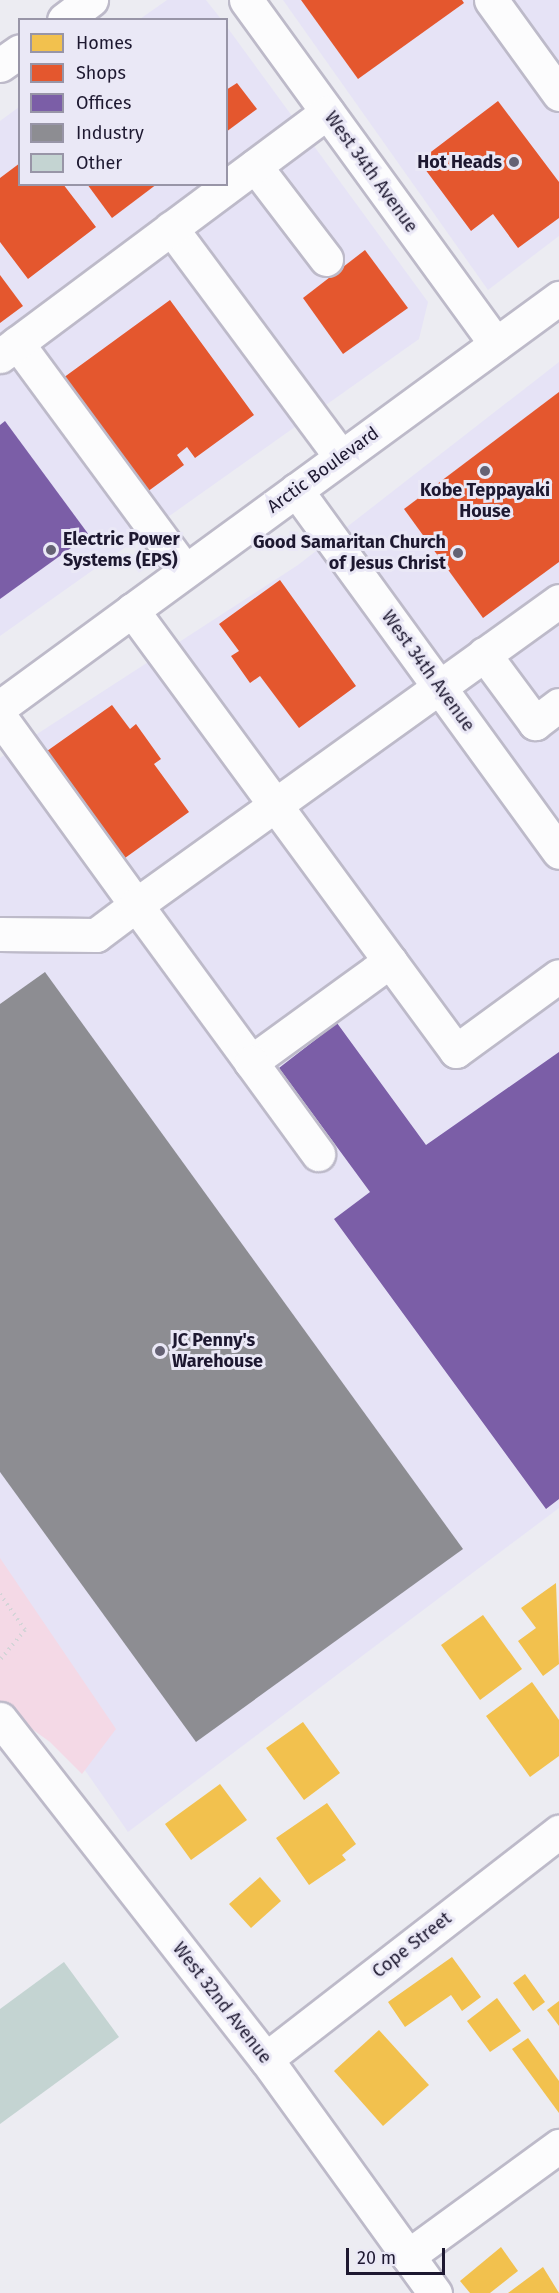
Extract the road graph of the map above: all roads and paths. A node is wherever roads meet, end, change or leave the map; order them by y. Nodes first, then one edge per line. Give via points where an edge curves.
1 (91, 0) edge
2 (246, 0) edge
3 (491, 0) edge
4 (67, 18) edge
5 (18, 52) edge
6 (0, 65) edge
7 (559, 94) edge
8 (327, 112) junction
9 (255, 166) junction
10 (228, 186) edge
11 (228, 186) edge
12 (171, 228) junction
13 (326, 259) dead end
14 (559, 298) edge
15 (496, 344) junction
16 (8, 349) edge
17 (341, 457) junction
18 (296, 490) junction
19 (185, 571) junction
20 (559, 601) edge
21 (132, 610) junction
22 (484, 654) junction
23 (439, 686) junction
24 (559, 705) edge
25 (0, 707) edge
26 (0, 717) edge
27 (275, 805) junction
28 (559, 852) edge
29 (136, 905) junction
30 (0, 934) edge
31 (390, 961) junction
32 (559, 976) edge
33 (251, 1062) junction
34 (318, 1154) dead end
35 (0, 1594) edge
36 (0, 1660) edge
37 (0, 1719) edge
38 (559, 1832) edge
39 (266, 2058) junction
40 (559, 2146) edge
41 (408, 2256) junction
42 (435, 2293) edge

1 - 4 street
2 - 8 street, West 34th Avenue
3 - 7 street
5 - 6 street
8 - 9 street
8 - 15 street, West 34th Avenue
9 - 10 street
9 - 13 street
11 - 12 street
12 - 16 street
12 - 17 street
14 - 15 street, Arctic Boulevard
15 - 17 street, Arctic Boulevard
16 - 19 street
17 - 18 street, Arctic Boulevard
18 - 19 street, Arctic Boulevard
18 - 23 street, West 34th Avenue
19 - 21 street, Arctic Boulevard
20 - 22 street
21 - 25 street, Arctic Boulevard
21 - 27 street
22 - 23 street
22 - 24 street via 535,723
23 - 27 street
23 - 28 street, West 34th Avenue
26 - 29 street
27 - 29 street
27 - 31 street
29 - 30 street via 96,934
29 - 33 street
31 - 32 street via 456,1051
31 - 33 street
33 - 34 street
35 - 36 path via 25,1630
37 - 39 street, West 32nd Avenue
38 - 39 street, Cope Street
39 - 41 street, West 32nd Avenue
40 - 41 street
41 - 42 street, West 32nd Avenue

